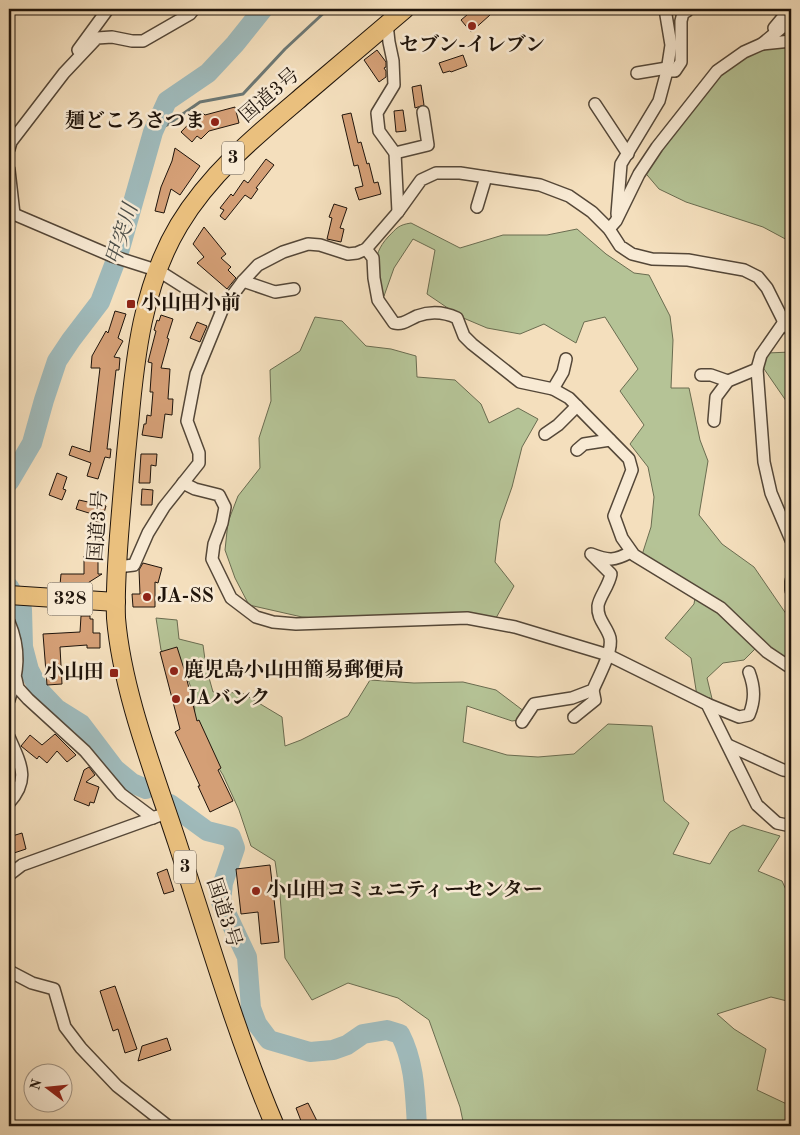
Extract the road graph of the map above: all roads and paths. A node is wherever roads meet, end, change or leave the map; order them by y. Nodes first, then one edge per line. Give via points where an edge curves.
1 (108, 9) edge
2 (194, 9) edge
3 (405, 9) edge
4 (665, 9) edge
5 (674, 9) edge
6 (687, 11) dead end
7 (790, 15) edge
8 (668, 22) junction
9 (387, 24) junction
10 (766, 40) junction
11 (791, 41) edge
12 (667, 70) junction
13 (64, 73) junction
14 (637, 73) dead end
15 (595, 104) dead end
16 (423, 112) dead end
17 (9, 149) edge
18 (395, 153) junction
19 (628, 154) junction
20 (9, 170) edge
21 (486, 177) junction
22 (468, 193) dead end
23 (398, 212) junction
24 (10, 215) edge
25 (613, 225) junction
26 (366, 249) junction
27 (158, 271) junction
28 (243, 281) junction
29 (265, 290) junction
30 (294, 290) dead end
31 (277, 300) dead end
32 (223, 308) junction
33 (788, 327) edge
34 (566, 359) dead end
35 (758, 369) junction
36 (701, 374) dead end
37 (728, 381) junction
38 (553, 389) junction
39 (577, 406) junction
40 (714, 422) dead end
41 (545, 434) dead end
42 (610, 440) junction
43 (577, 450) dead end
44 (183, 483) junction
45 (791, 540) edge
46 (631, 552) junction
47 (117, 567) junction
48 (791, 580) edge
49 (791, 590) edge
50 (16, 595) edge
51 (116, 602) junction
52 (9, 622) edge
53 (608, 655) junction
54 (791, 668) edge
55 (750, 672) dead end
56 (16, 679) junction
57 (593, 690) junction
58 (9, 700) edge
59 (707, 704) junction
60 (574, 716) dead end
61 (522, 722) dead end
62 (9, 737) edge
63 (728, 745) junction
64 (791, 771) edge
65 (9, 803) edge
66 (160, 815) junction
67 (791, 826) edge
68 (9, 875) edge
69 (9, 971) edge
70 (168, 1126) edge
71 (276, 1126) edge

1 - 13 street
2 - 13 street via 143,41 97,38
3 - 9 highway, 国道3号 / 3
4 - 8 street
5 - 8 street
6 - 12 street via 681,21 682,62 675,71
7 - 10 street
8 - 12 street via 671,46
9 - 18 street via 394,62 394,85 377,113 379,131
9 - 27 highway, 国道3号 / 3 via 267,126 216,176 179,226
10 - 11 street
10 - 25 street via 718,71 693,101 639,174
12 - 14 street
12 - 19 street via 659,101
13 - 17 street via 10,142
15 - 19 street
16 - 18 street via 428,145
18 - 23 street
19 - 25 street via 621,164
20 - 24 street
21 - 22 street via 478,202
21 - 23 street via 436,173 421,180
21 - 25 street via 540,185 569,196
23 - 26 street
24 - 27 street
25 - 33 street via 620,246 632,254 744,270 758,277
26 - 28 street via 348,254 308,244 258,265
26 - 38 street via 373,258 378,300 394,323 401,324 432,313 447,313 457,318 464,336 472,344 520,382
27 - 32 street
27 - 47 highway, 国道3号 / 3 via 143,318 135,359
28 - 29 street
28 - 32 street
29 - 30 street
29 - 31 street
32 - 44 street via 196,374 187,421 199,453 199,464
33 - 35 street via 761,355
34 - 38 street
35 - 37 street
35 - 45 street via 764,462 771,493
36 - 37 street
37 - 40 street via 716,397
38 - 39 street
39 - 41 street
39 - 42 street
42 - 43 street via 584,444
42 - 46 street via 629,460 632,470 614,516
44 - 47 street via 164,506 134,565
44 - 53 street via 219,495 225,507 212,558 231,598 256,617 296,624 467,618 514,627
46 - 53 street via 618,559 606,560 591,554 611,574 598,604 598,616 610,639
46 - 54 street via 721,608 767,652
47 - 51 highway, 国道3号 / 3
48 - 49 street
50 - 51 highway, 328
51 - 66 highway, 国道3号 / 3 via 128,686
52 - 56 street via 16,639
53 - 57 street
53 - 59 street
55 - 59 street via 754,704 749,715 739,717
56 - 58 street
56 - 66 street via 18,688 28,699 85,751 121,794
57 - 60 street via 595,700
57 - 61 street via 572,698 534,704
59 - 63 street
62 - 65 street via 23,774 18,791
63 - 64 street
63 - 67 street via 757,805 777,823
66 - 68 street via 22,866
66 - 71 highway, 国道3号 / 3 via 258,1085
69 - 70 street via 32,983 54,989 65,1027 81,1048 117,1086

